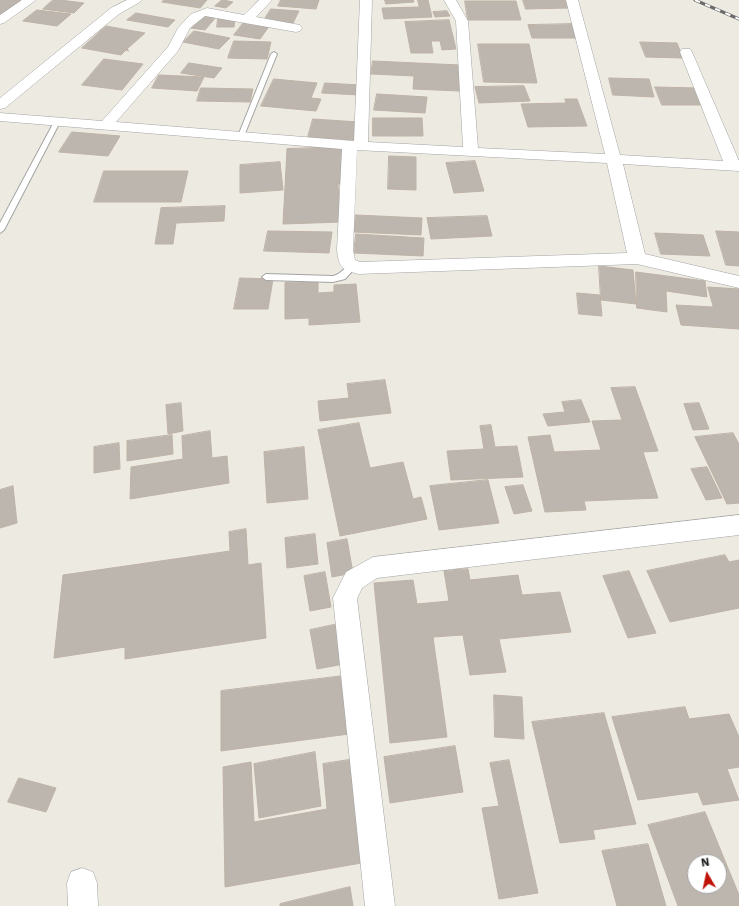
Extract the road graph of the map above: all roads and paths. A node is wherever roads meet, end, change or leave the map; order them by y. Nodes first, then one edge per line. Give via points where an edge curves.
1 (30, 0) edge
2 (136, 0) edge
3 (266, 0) edge
4 (366, 0) edge
5 (450, 0) edge
6 (572, 0) edge
7 (248, 18) junction
8 (0, 20) edge
9 (296, 28) dead end
10 (686, 52) dead end
11 (274, 54) dead end
12 (0, 105) edge
13 (0, 117) edge
14 (57, 122) junction
15 (105, 126) junction
16 (241, 136) junction
17 (356, 145) junction
18 (471, 152) junction
19 (614, 159) junction
20 (736, 166) edge
21 (0, 230) edge
22 (637, 258) junction
23 (353, 266) junction
24 (266, 277) dead end
25 (739, 282) edge
26 (739, 525) edge
27 (380, 906) edge

1 - 8 street
2 - 12 street via 116,11
3 - 7 street
4 - 17 street
5 - 18 street via 462,22
6 - 19 street
7 - 9 street
7 - 15 street via 207,12 195,15 180,32 174,48
10 - 20 street
11 - 16 lane
13 - 14 street
14 - 15 street
14 - 21 lane
15 - 16 street
16 - 17 street
17 - 18 street
17 - 23 street via 345,250 347,263
18 - 19 street
19 - 20 street
19 - 22 street
22 - 23 street via 358,268
22 - 25 street
23 - 24 lane via 342,277
26 - 27 street via 373,568 354,580 345,598

